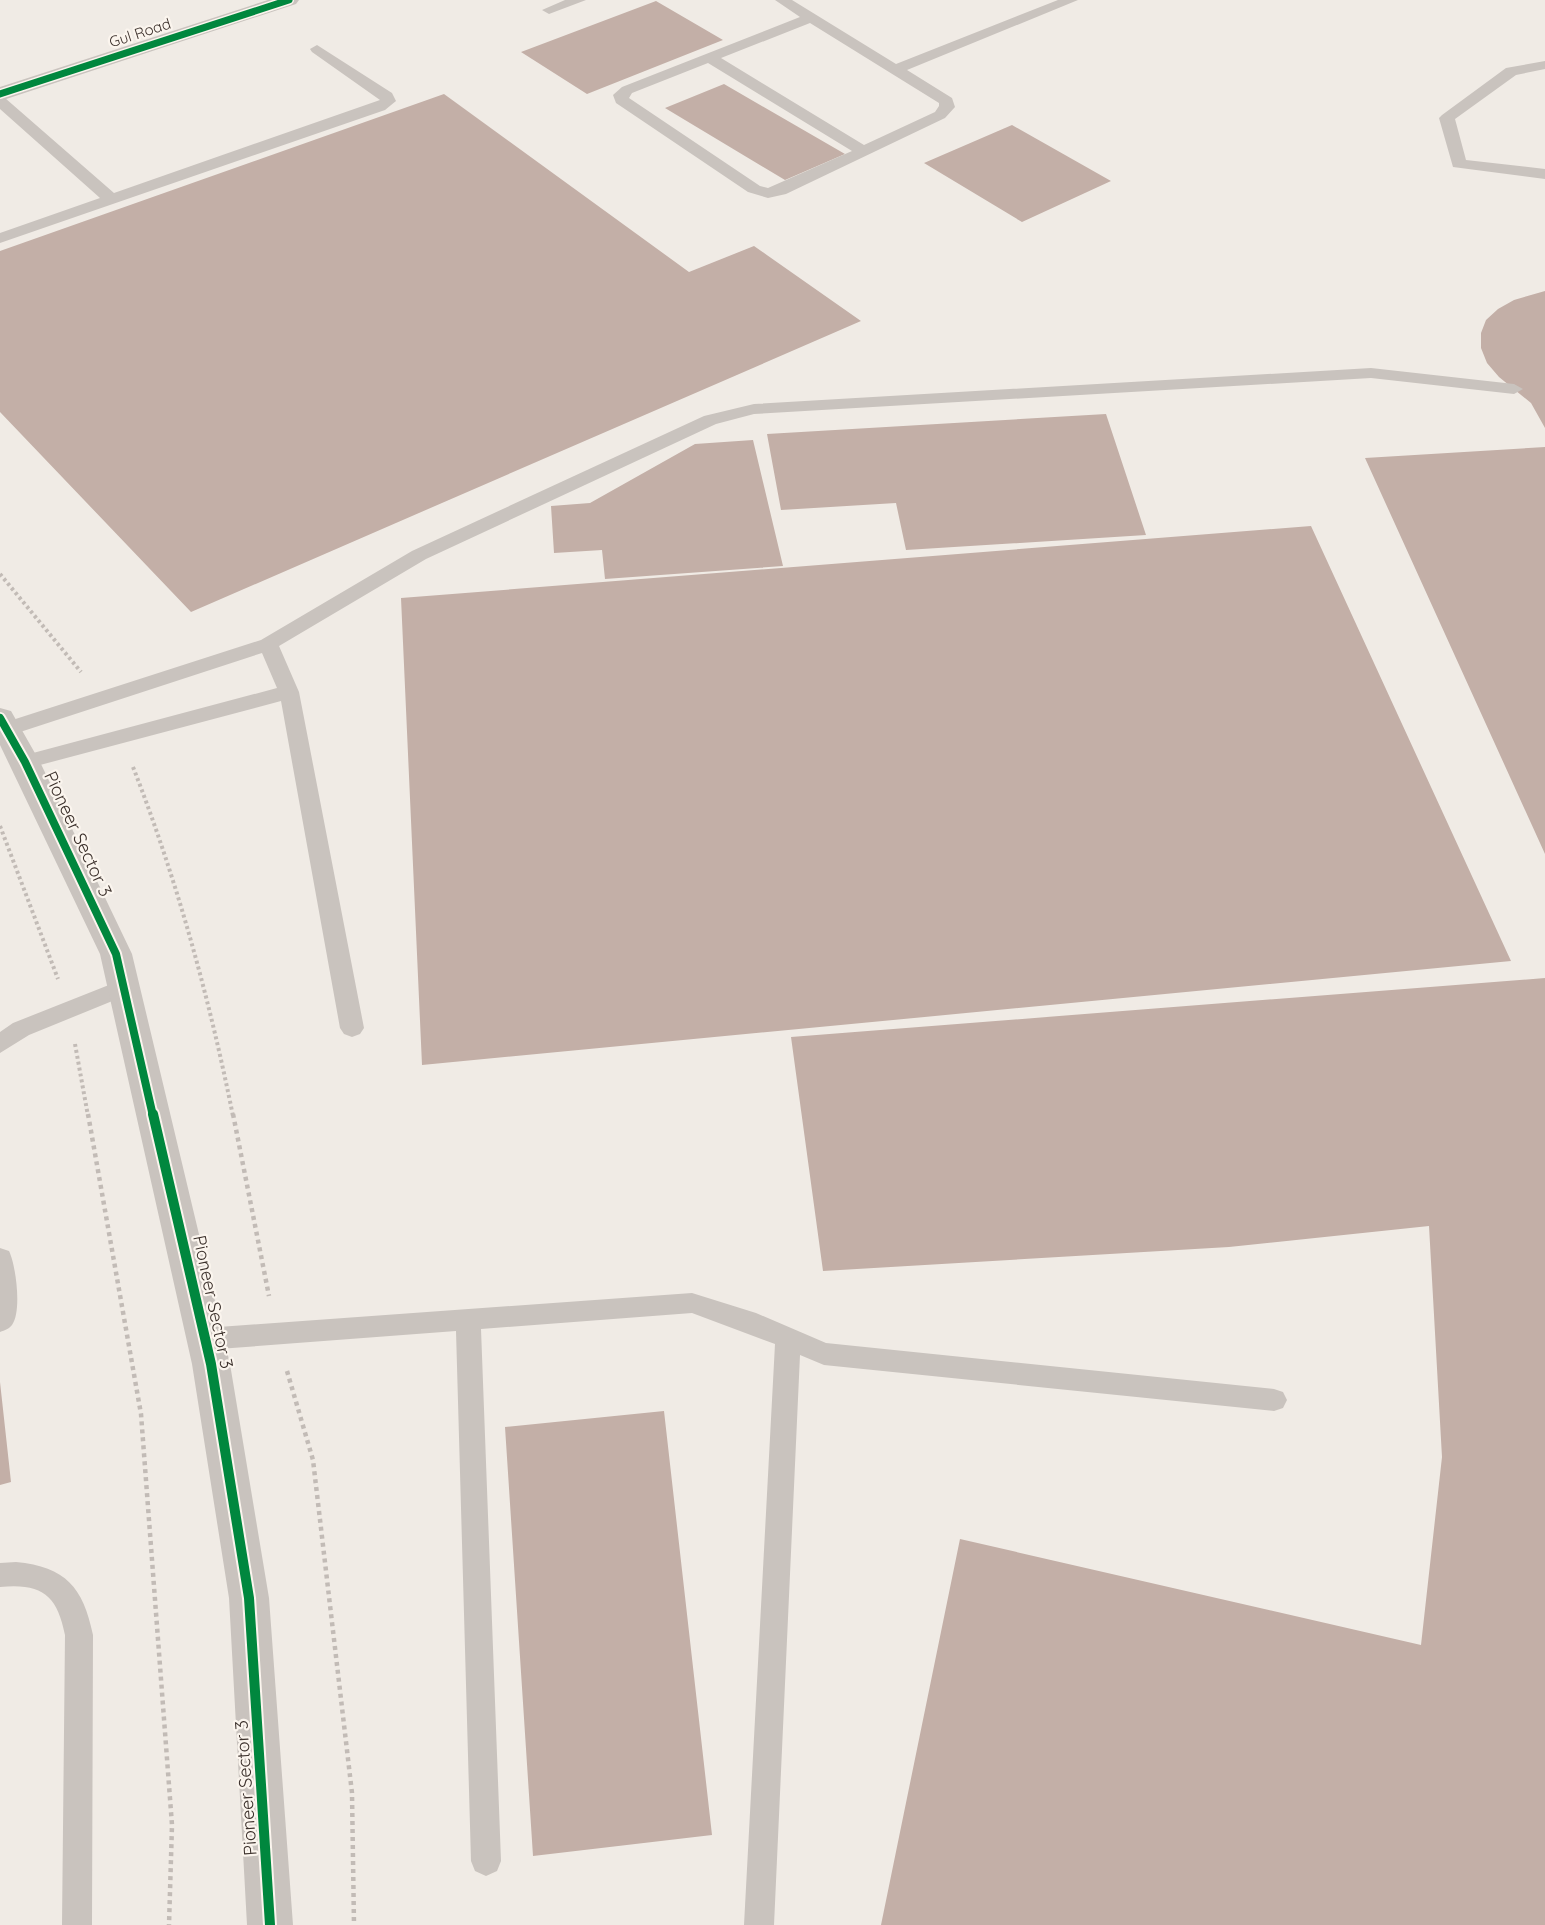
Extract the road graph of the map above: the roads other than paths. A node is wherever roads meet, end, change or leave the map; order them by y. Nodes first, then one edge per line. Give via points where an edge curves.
1 (289, 0) edge
2 (579, 0) edge
3 (782, 0) edge
4 (1071, 0) edge
5 (549, 10) dead end
6 (811, 18) junction
7 (317, 49) dead end
8 (710, 58) junction
9 (1545, 64) edge
10 (896, 69) junction
11 (0, 94) edge
12 (0, 101) edge
13 (864, 152) junction
14 (1545, 174) edge
15 (111, 199) junction
16 (0, 238) edge
17 (1514, 389) dead end
18 (268, 645) junction
19 (289, 692) junction
20 (4, 723) edge
21 (25, 762) junction
22 (124, 987) junction
23 (352, 1028) dead end
24 (0, 1044) edge
25 (0, 1258) edge
26 (0, 1321) edge
27 (468, 1321) junction
28 (205, 1339) junction
29 (788, 1339) junction
30 (1274, 1400) dead end
31 (0, 1575) edge
32 (486, 1861) dead end
33 (77, 1925) edge
34 (270, 1925) edge
35 (759, 1925) edge

1 - 11 street, Gul Road
2 - 5 lane
3 - 6 lane
4 - 10 lane
6 - 8 lane
6 - 10 lane
7 - 15 lane via 388,100
8 - 13 lane
8 - 13 lane via 627,90 621,100 754,189 768,193
9 - 14 lane via 1511,72 1447,118 1459,164
10 - 13 lane via 947,101 947,107 940,115
12 - 15 lane
15 - 16 lane
17 - 18 lane via 1371,373 754,409 710,420 419,555
18 - 19 lane
18 - 20 lane via 103,698
19 - 21 lane
19 - 23 lane
20 - 21 street, Pioneer Sector 3
21 - 22 street, Pioneer Sector 3 via 116,954
22 - 24 lane via 21,1029
22 - 28 street, Pioneer Sector 3
25 - 26 lane via 4,1290
27 - 28 lane
27 - 29 lane via 692,1303
27 - 32 lane
28 - 34 street, Pioneer Sector 3 via 249,1598
29 - 30 lane via 824,1354
29 - 35 lane
31 - 33 lane via 17,1572 35,1577 63,1592 74,1611 79,1635

